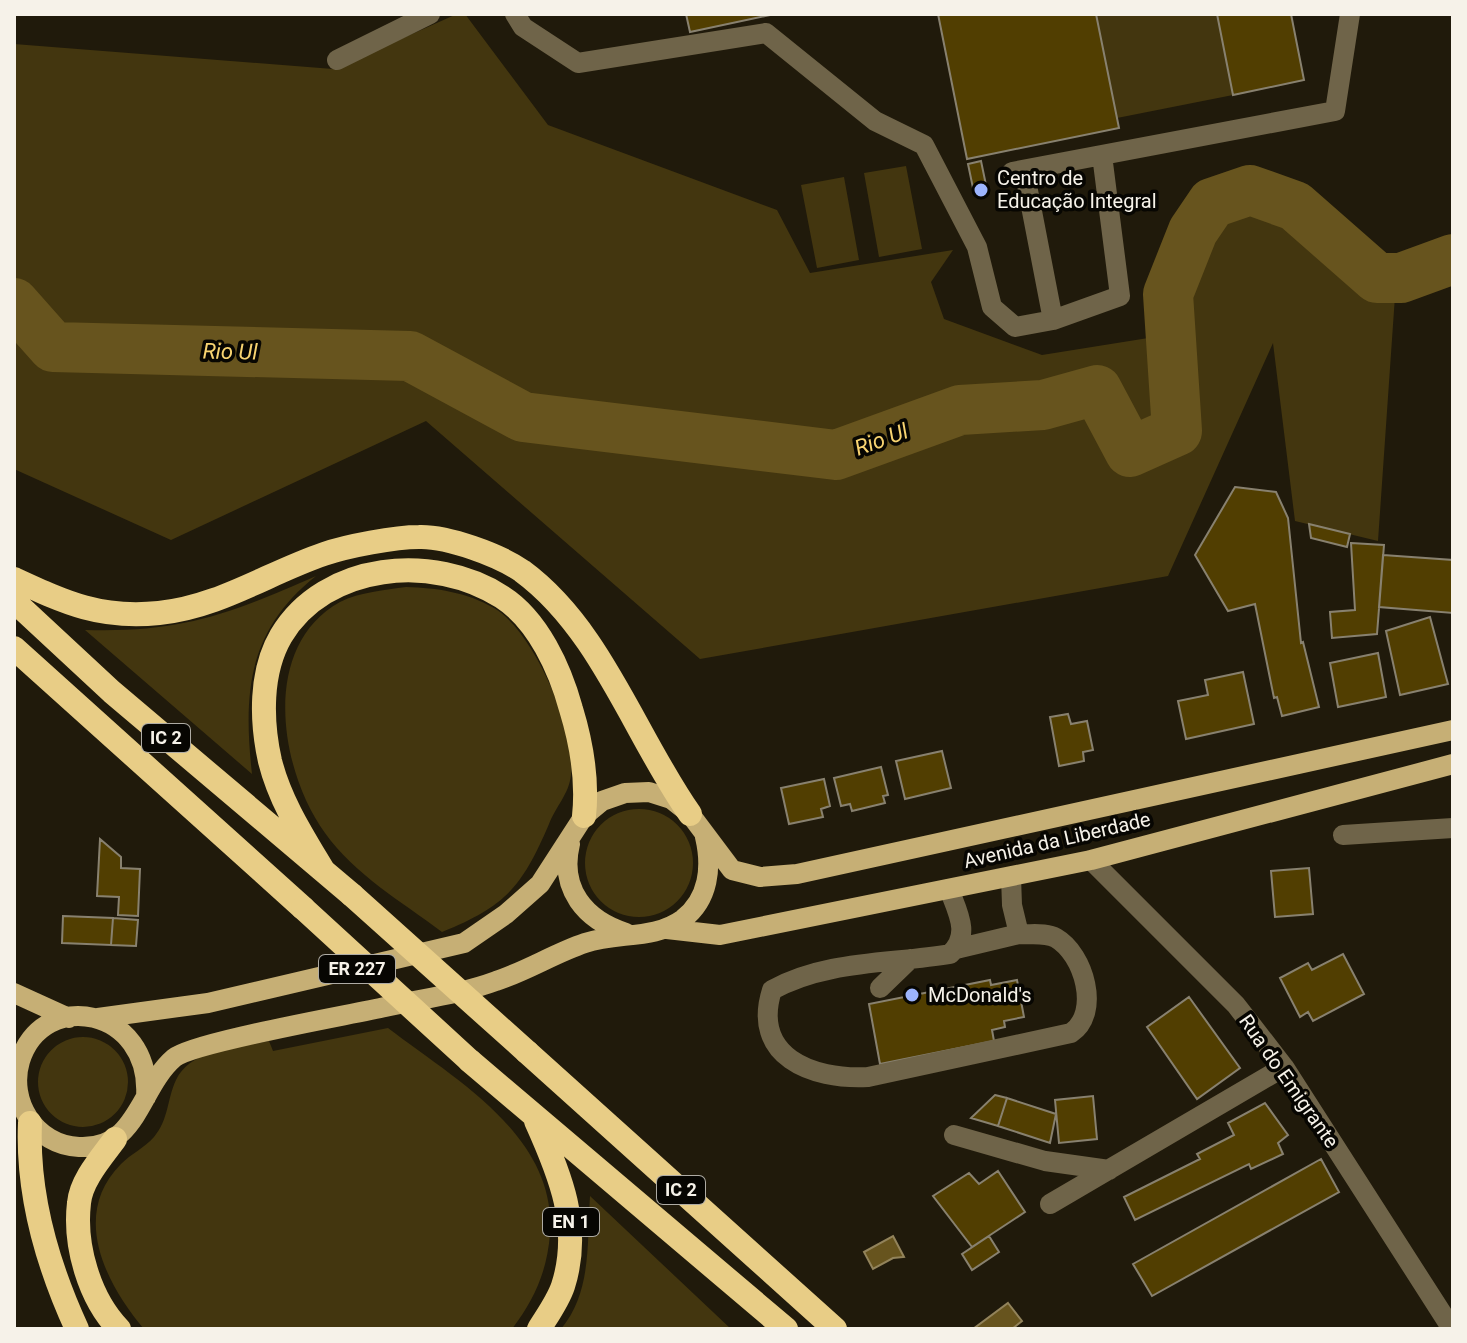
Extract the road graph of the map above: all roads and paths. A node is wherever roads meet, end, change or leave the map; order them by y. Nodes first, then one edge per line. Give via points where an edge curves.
1 (430, 14) edge
2 (515, 14) edge
3 (1350, 14) edge
4 (337, 60) dead end
5 (1102, 155) junction
6 (1053, 320) junction
7 (14, 579) edge
8 (14, 601) edge
9 (14, 648) edge
10 (1453, 730) edge
11 (1453, 764) edge
12 (690, 814) junction
13 (578, 826) junction
14 (1453, 828) edge
15 (1343, 835) dead end
16 (705, 836) junction
17 (1091, 860) junction
18 (323, 870) junction
19 (1011, 877) junction
20 (949, 889) junction
21 (667, 929) junction
22 (626, 933) junction
23 (1019, 934) junction
24 (956, 949) junction
25 (910, 959) junction
26 (880, 988) dead end
27 (14, 993) edge
28 (69, 1018) junction
29 (98, 1018) junction
30 (1284, 1067) junction
31 (15, 1079) edge
32 (146, 1097) junction
33 (533, 1115) junction
34 (30, 1123) junction
35 (954, 1135) dead end
36 (115, 1139) junction
37 (1109, 1170) junction
38 (1050, 1204) dead end
39 (77, 1329) edge
40 (119, 1329) edge
41 (539, 1329) edge
42 (786, 1329) edge
43 (835, 1329) edge
44 (1452, 1329) edge

1 - 4 street
2 - 6 street via 523,27 578,63 766,33 875,121 924,145 977,247 992,307 1015,327
3 - 5 street via 1335,111
5 - 6 street via 1120,296
5 - 6 street via 1018,171
7 - 12 highway via 91,612 159,613 237,593 324,553 420,537 475,548 521,570 565,612
8 - 18 highway, IC 2 via 82,666
9 - 33 highway, IC 2, bridge
10 - 16 main road, Avenida da Liberdade via 797,874 760,877 732,870
11 - 17 main road, Avenida da Liberdade
12 - 13 main road, Avenida da Liberdade / ER 227 via 671,799 637,792 602,801
12 - 16 main road, Avenida da Liberdade / ER 227
13 - 18 highway via 587,785 578,732 563,680 536,632 505,598 467,578 419,568 374,573 332,590 299,612 280,638 266,677 270,760 285,805
13 - 22 main road via 567,857 575,898 588,915
13 - 29 main road, Avenida da Liberdade / ER 227 via 540,884 464,943 208,1003
14 - 15 street
16 - 21 main road, Avenida da Liberdade / ER 227 via 710,858 700,900
17 - 19 main road, Avenida da Liberdade
17 - 30 street, Rua do Emigrante via 1236,1005
18 - 43 highway, IC 2, bridge
19 - 20 main road, Avenida da Liberdade
19 - 23 street
20 - 21 main road, Avenida da Liberdade via 720,935
20 - 24 street via 963,931
21 - 22 main road, Avenida da Liberdade / ER 227
22 - 32 main road, Avenida da Liberdade / ER 227 via 585,943 495,982 175,1057
23 - 24 street
23 - 25 street via 1052,936 1072,950 1090,1005 1083,1025 1071,1033 868,1077 842,1078 784,1056 768,1035 765,1013 772,990 790,980 858,964
24 - 25 street
25 - 26 street
27 - 28 main road, Avenida da Liberdade / ER 227
28 - 29 main road, Avenida da Liberdade / ER 227
28 - 31 main road, Avenida da Liberdade / ER 227 via 32,1040
29 - 32 main road via 117,1026 143,1056
30 - 37 street
30 - 44 street, Rua do Emigrante
31 - 34 main road, Avenida da Liberdade / ER 227
32 - 36 main road, Avenida da Liberdade / ER 227 via 140,1113
33 - 41 highway, EN 1 via 560,1174 572,1228 563,1287
33 - 42 highway, IC 2
34 - 36 main road via 44,1135 79,1147
34 - 39 highway via 29,1151 54,1278
35 - 37 street via 1045,1161
36 - 40 highway via 78,1202 84,1270
37 - 38 street

